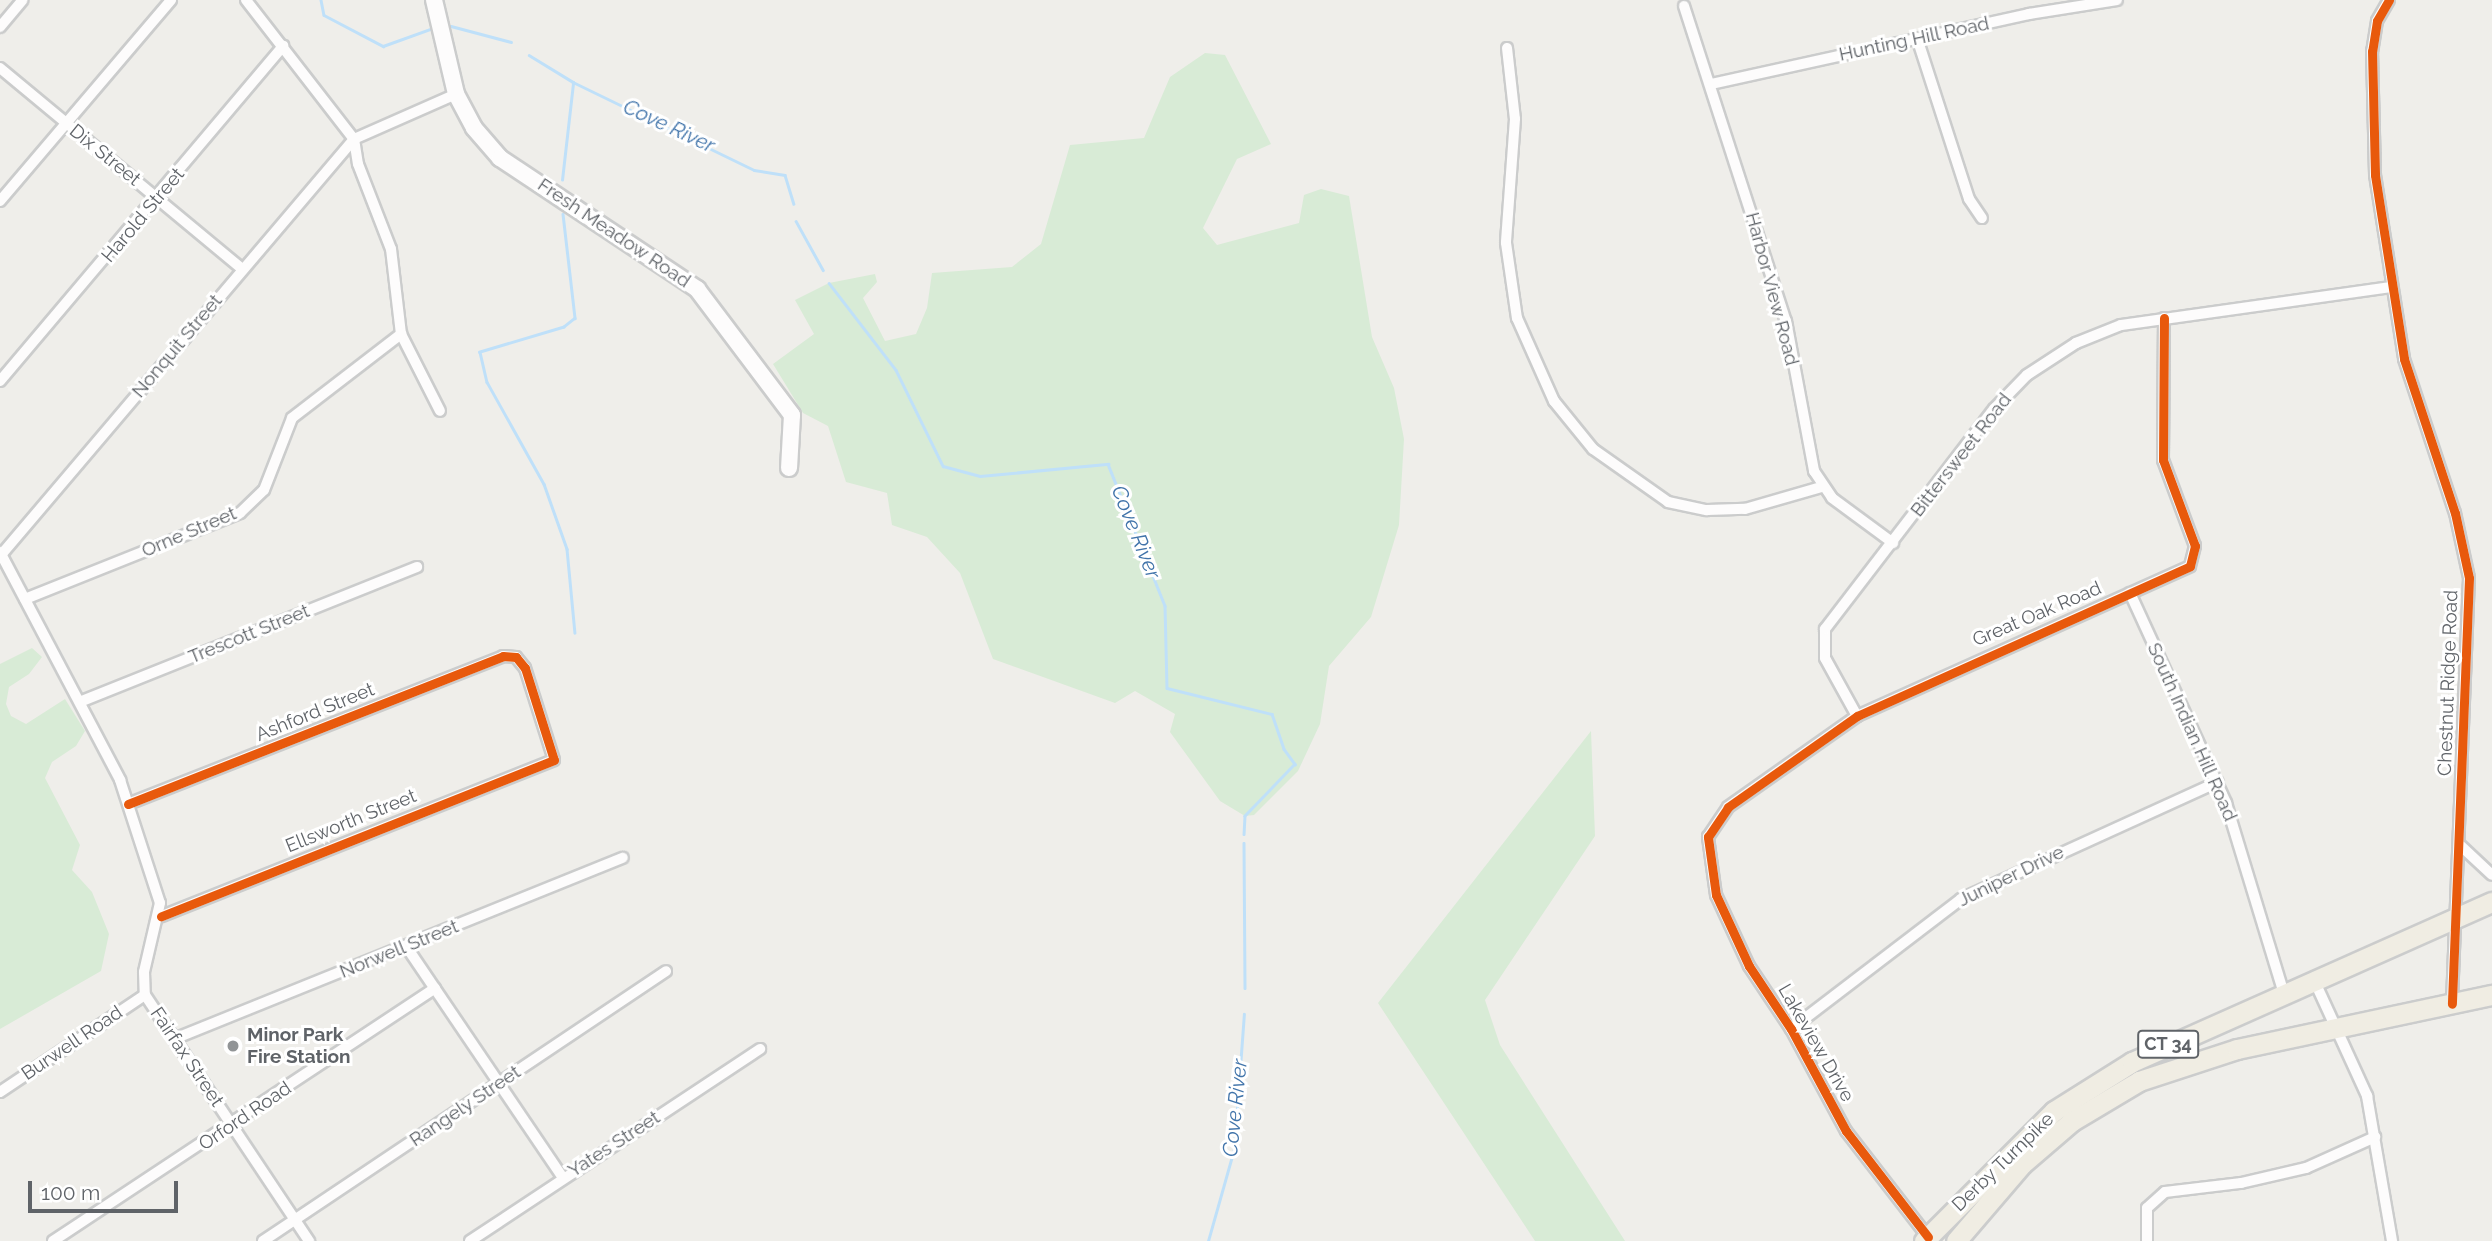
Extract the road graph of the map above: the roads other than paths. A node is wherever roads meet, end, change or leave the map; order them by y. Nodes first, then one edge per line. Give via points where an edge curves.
1 (23, 0) edge
2 (171, 0) edge
3 (246, 0) edge
4 (434, 0) edge
5 (2117, 0) edge
6 (2389, 0) edge
7 (1684, 6) dead end
8 (0, 27) edge
9 (1917, 38) junction
10 (283, 46) junction
11 (1507, 48) dead end
12 (0, 68) edge
13 (1711, 84) junction
14 (456, 94) junction
15 (67, 124) junction
16 (354, 139) junction
17 (158, 199) junction
18 (0, 201) edge
19 (1982, 218) dead end
20 (242, 269) junction
21 (2391, 287) junction
22 (2164, 318) junction
23 (401, 334) junction
24 (0, 381) edge
25 (440, 411) dead end
26 (789, 468) dead end
27 (1821, 487) junction
28 (1893, 543) junction
29 (1, 553) edge
30 (417, 567) dead end
31 (2130, 593) junction
32 (25, 599) junction
33 (82, 701) junction
34 (1857, 716) junction
35 (554, 760) joint
36 (2218, 782) junction
37 (128, 804) junction
38 (2461, 846) junction
39 (1707, 850) joint
40 (623, 858) dead end
41 (2492, 875) edge
42 (2492, 902) edge
43 (161, 916) junction
44 (2458, 917) junction
45 (407, 946) junction
46 (666, 971) dead end
47 (2314, 980) junction
48 (435, 988) junction
49 (2284, 994) junction
50 (145, 995) junction
51 (2492, 995) edge
52 (2452, 1004) junction
53 (2336, 1027) junction
54 (1791, 1029) junction
55 (174, 1039) junction
56 (760, 1049) dead end
57 (501, 1082) junction
58 (0, 1092) edge
59 (232, 1124) junction
60 (2375, 1137) junction
61 (562, 1178) junction
62 (295, 1219) junction
63 (1926, 1239) edge
64 (53, 1241) edge
65 (263, 1241) edge
66 (309, 1241) edge
67 (470, 1241) edge
68 (1956, 1241) edge
69 (2147, 1241) edge
70 (2392, 1241) edge

1 - 8 street
2 - 15 street
3 - 10 street
4 - 14 street, Fresh Meadow Road
5 - 9 street, Hunting Hill Road
6 - 21 street, Chestnut Ridge Road via 2375,32 2370,106
7 - 13 street, Harbor View Road
9 - 13 street, Hunting Hill Road
9 - 19 street via 1969,199
10 - 16 street
10 - 17 street, Harold Street
11 - 27 street via 1515,119 1506,243 1517,318 1553,401 1593,449 1668,502 1707,510 1745,509
12 - 15 street, Dix Street
13 - 27 street, Harbor View Road via 1786,321 1814,471
14 - 16 street
14 - 26 street, Fresh Meadow Road via 474,128 500,158 697,289 710,303 792,415
15 - 17 street, Dix Street
15 - 18 street
16 - 20 street, Nonquit Street
16 - 23 street via 393,258
17 - 20 street, Dix Street
17 - 24 street, Harold Street
20 - 29 street, Nonquit Street
21 - 22 street, Bittersweet Road
21 - 38 street, Chestnut Ridge Road via 2410,383 2468,566
22 - 28 street, Bittersweet Road via 2103,331 2027,375 1994,409
22 - 31 street, Great Oak Road via 2164,468 2196,554 2187,568
23 - 25 street
23 - 32 street, Orne Street via 292,418 264,490 240,513
27 - 28 street
28 - 34 street, Bittersweet Road via 1823,637 1828,666
29 - 32 street
30 - 33 street, Trescott Street
31 - 34 street, Great Oak Road via 1926,680
31 - 36 street, South Indian Hill Road
32 - 33 street
33 - 37 street via 112,756
34 - 39 street, Great Oak Road via 1722,812 1710,830
35 - 37 street, Ashford Street via 516,657 503,656
35 - 43 street, Ellsworth Street
36 - 49 street, South Indian Hill Road
36 - 54 street, Juniper Drive via 1961,899
37 - 43 street
38 - 41 street
38 - 44 street, Chestnut Ridge Road
39 - 54 street, Lakeview Drive via 1723,912 1749,966
40 - 45 street, Norwell Street
42 - 44 highway, Derby Turnpike / CT 34
43 - 50 street, Fairfax Street via 144,972
44 - 47 highway, Derby Turnpike / CT 34
44 - 52 street, Chestnut Ridge Road
45 - 48 street
45 - 55 street, Norwell Street
46 - 57 street, Rangely Street
47 - 49 highway, Derby Turnpike / CT 34
47 - 53 street
48 - 57 street
48 - 59 street, Orford Road
49 - 63 highway, Derby Turnpike / CT 34 via 2132,1062 2054,1111
50 - 55 street, Fairfax Street
50 - 58 street, Burwell Road
51 - 52 highway, Derby Turnpike / CT 34
52 - 53 highway, Derby Turnpike / CT 34
53 - 60 street via 2367,1096
53 - 68 highway, Derby Turnpike / CT 34 via 2174,1066 2123,1089 2072,1121 2022,1164
54 - 63 street, Lakeview Drive via 1846,1131
55 - 59 street, Fairfax Street
56 - 61 street, Yates Street
57 - 61 street
57 - 62 street, Rangely Street
59 - 62 street, Fairfax Street
59 - 64 street, Orford Road
60 - 69 street via 2305,1168 2241,1184 2165,1192 2147,1208
60 - 70 street
61 - 67 street, Yates Street
62 - 65 street, Rangely Street
62 - 66 street, Fairfax Street

